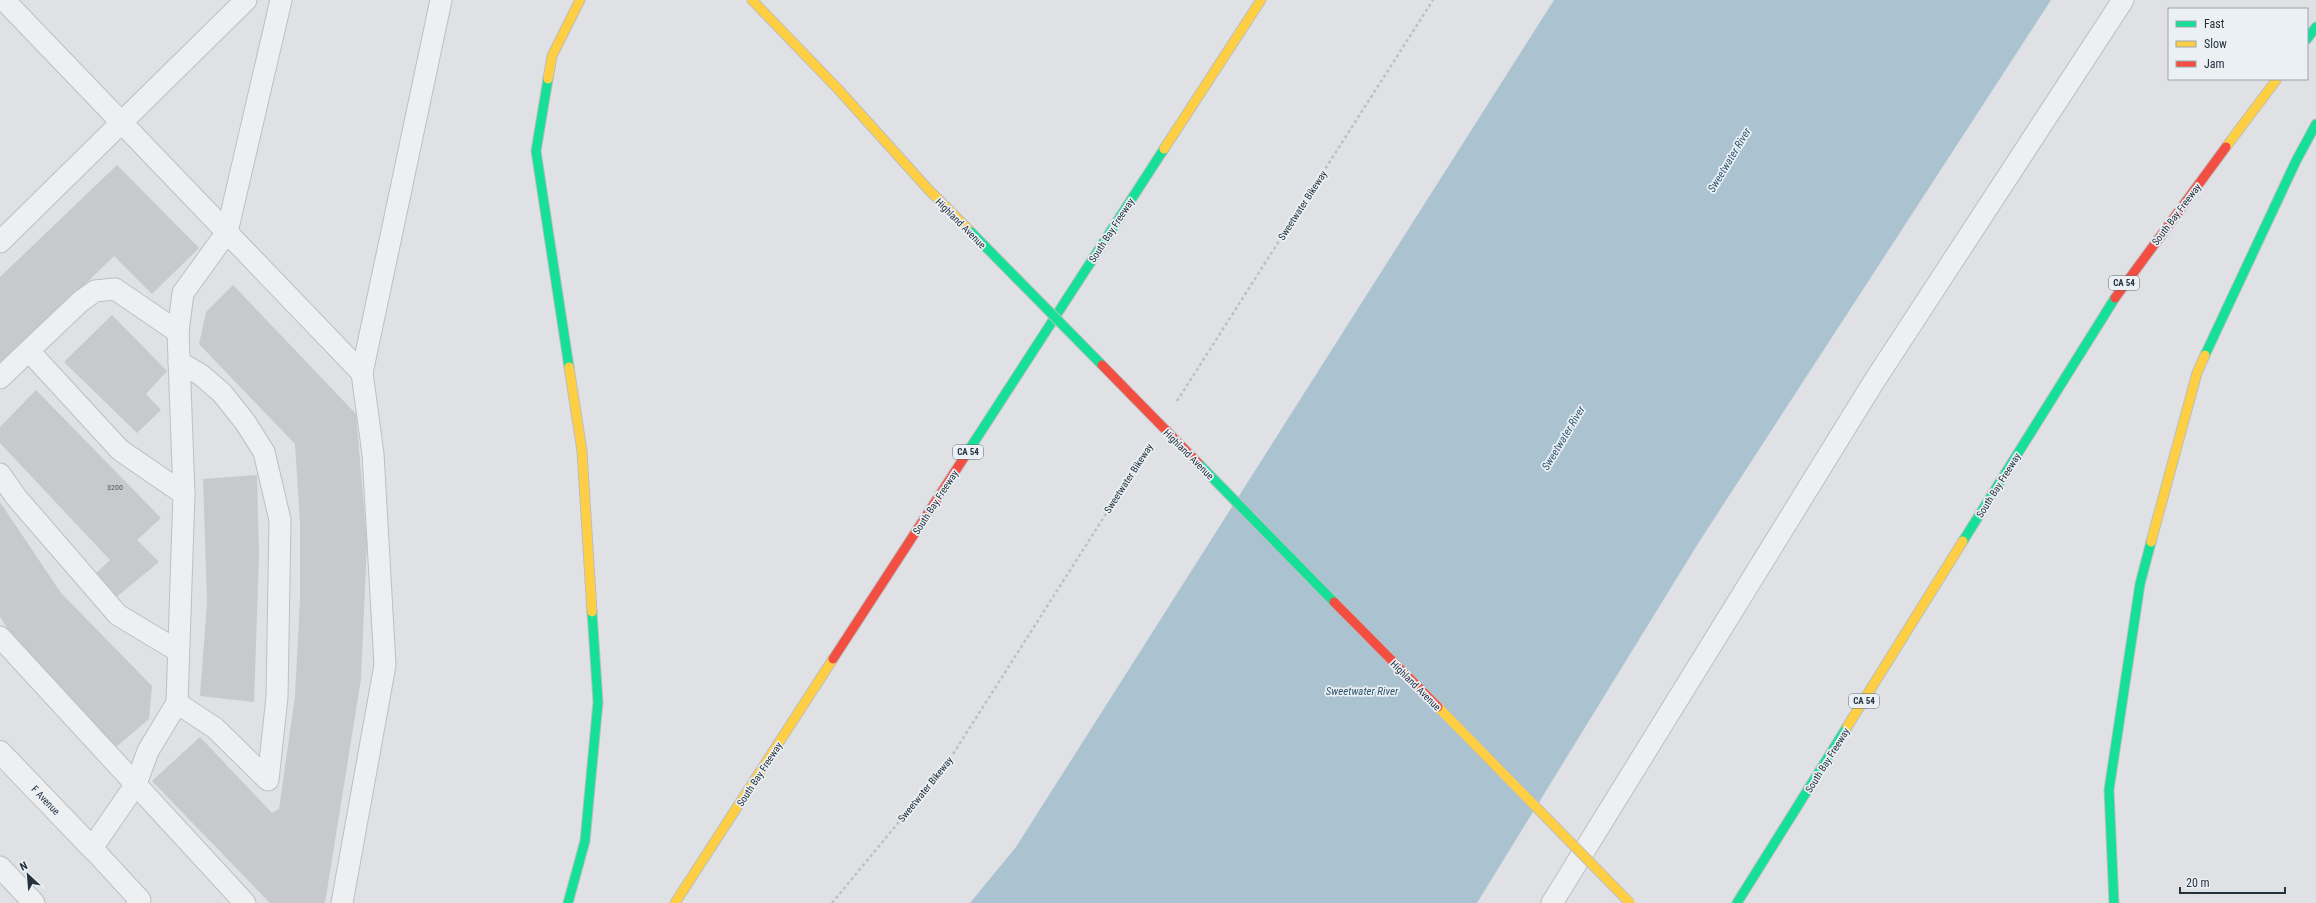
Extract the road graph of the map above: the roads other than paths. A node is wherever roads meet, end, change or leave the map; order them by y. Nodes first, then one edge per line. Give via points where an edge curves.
1 (4, 0) edge
2 (246, 0) edge
3 (281, 0) edge
4 (441, 0) edge
5 (580, 0) edge
6 (752, 0) edge
7 (1261, 0) edge
8 (2123, 0) edge
9 (2316, 27) edge
10 (2308, 38) edge
11 (2276, 80) edge
12 (121, 122) junction
13 (2316, 124) edge
14 (228, 232) junction
15 (0, 242) edge
16 (178, 332) junction
17 (29, 351) junction
18 (179, 362) junction
19 (362, 373) junction
20 (0, 378) edge
21 (0, 474) edge
22 (184, 494) junction
23 (0, 637) edge
24 (178, 652) junction
25 (177, 703) junction
26 (0, 752) edge
27 (136, 784) junction
28 (92, 848) junction
29 (0, 867) edge
30 (34, 903) edge
31 (137, 903) edge
32 (245, 903) edge
33 (342, 903) edge
34 (568, 903) edge
35 (675, 903) edge
36 (1552, 903) edge
37 (1630, 903) edge
38 (1737, 903) edge
39 (2114, 903) edge

1 - 12 lane
2 - 12 lane
3 - 14 lane
4 - 19 lane
5 - 34 main road via 552,56 536,151 582,451 598,702 585,841
6 - 37 main road, Highland Avenue, bridge via 838,89 928,189
7 - 35 main road, South Bay Freeway / CA 54
8 - 36 lane via 1872,383
9 - 10 main road
11 - 38 main road, South Bay Freeway / CA 54 via 2125,282
12 - 14 lane
12 - 15 lane
13 - 39 main road via 2296,161 2197,373 2140,584 2110,790
14 - 16 lane via 183,292
14 - 19 lane
16 - 17 lane via 115,289 95,291 80,301
16 - 18 lane
17 - 20 lane
17 - 22 lane via 120,450
18 - 22 lane
18 - 25 lane via 201,375 222,393 245,422 264,452 280,520 277,697 268,780 215,728
19 - 33 lane via 373,454 385,665
21 - 24 lane via 16,497 118,615
22 - 24 lane
23 - 27 lane
24 - 25 lane
25 - 27 lane via 148,751
26 - 28 street, F Avenue
27 - 28 lane
27 - 32 lane
28 - 31 lane via 140,900
29 - 30 lane

